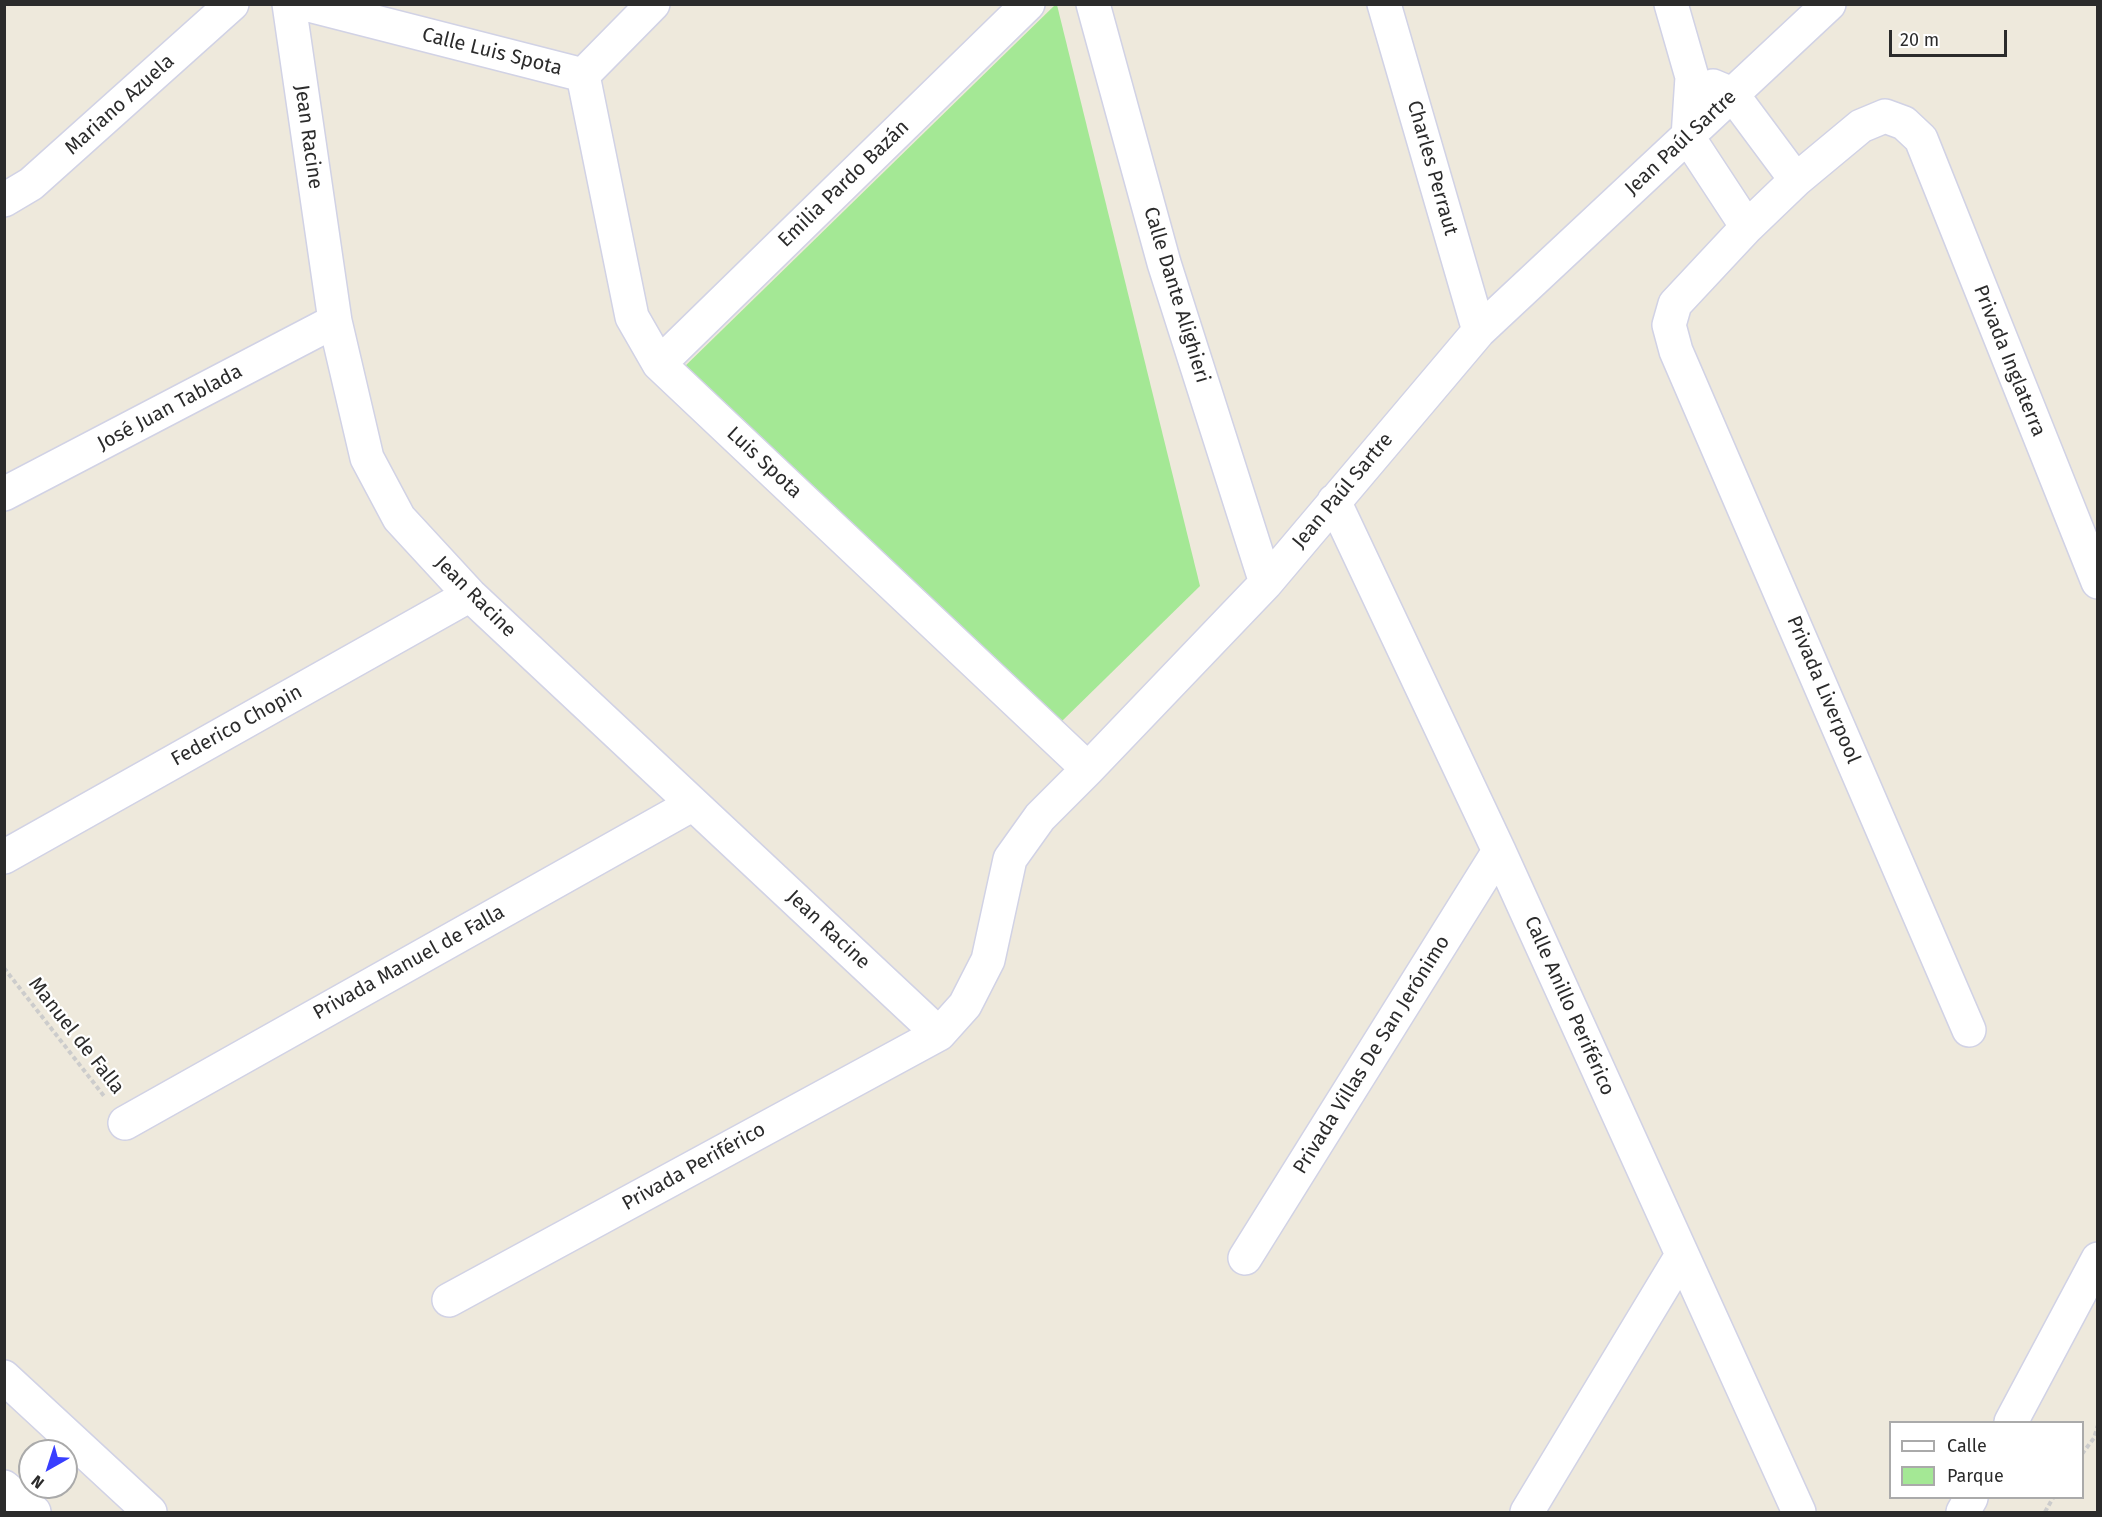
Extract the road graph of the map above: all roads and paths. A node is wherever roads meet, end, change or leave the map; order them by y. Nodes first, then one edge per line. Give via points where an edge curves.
1 (232, 4) edge
2 (289, 4) edge
3 (305, 4) edge
4 (653, 4) edge
5 (1029, 4) edge
6 (1093, 4) edge
7 (1384, 4) edge
8 (1671, 4) edge
9 (1829, 4) edge
10 (583, 75) junction
11 (1692, 77) junction
12 (1732, 94) junction
13 (1688, 137) junction
14 (1921, 139) joint
15 (1796, 180) junction
16 (4, 200) edge
17 (1747, 227) junction
18 (335, 321) junction
19 (1479, 331) junction
20 (659, 364) junction
21 (4, 494) edge
22 (1334, 501) junction
23 (2097, 582) edge
24 (1266, 583) junction
25 (470, 595) junction
26 (1088, 770) junction
27 (693, 804) junction
28 (1499, 851) junction
29 (4, 857) edge
30 (4, 968) edge
31 (1969, 1030) dead end
32 (939, 1034) junction
33 (125, 1123) joint
34 (1682, 1255) junction
35 (1245, 1258) dead end
36 (2097, 1259) edge
37 (449, 1300) dead end
38 (4, 1377) edge
39 (2012, 1421) edge
40 (2097, 1425) edge
41 (2084, 1451) edge
42 (4, 1487) edge
43 (2052, 1499) edge
44 (34, 1512) edge
45 (150, 1512) edge
46 (1527, 1512) edge
47 (1799, 1512) edge
48 (2044, 1512) edge

1 - 16 street, Mariano Azuela via 31,184
2 - 18 street, Jean Racine
3 - 10 street, Calle Luis Spota
4 - 10 street, Calle Luis Spota
5 - 20 street, Emilia Pardo Bazán
6 - 24 street, Calle Dante Alighieri via 1164,263
7 - 19 street, Charles Perraut
8 - 11 street
9 - 12 street, Jean Paúl Sartre
10 - 20 street, Luis Spota via 632,317
11 - 12 street
11 - 13 street
12 - 13 street, Jean Paúl Sartre
12 - 15 street
13 - 17 street
13 - 19 street, Jean Paúl Sartre
14 - 15 street, Privada Liverpool via 1904,123 1884,116 1861,126
14 - 23 street, Privada Inglaterra
15 - 17 street, Privada Liverpool
17 - 31 street, Privada Liverpool via 1675,304 1670,325 1676,351
18 - 21 street, José Juan Tablada
18 - 25 street, Jean Racine via 367,458 399,518
19 - 22 street, Jean Paúl Sartre
20 - 26 street, Luis Spota
22 - 24 street, Jean Paúl Sartre
22 - 28 street, Calle Anillo Periférico
24 - 26 street, Jean Paúl Sartre
25 - 27 street, Jean Racine
25 - 29 street, Federico Chopin
26 - 32 street, Jean Paúl Sartre via 1040,817 1010,859 988,960 965,1005
27 - 32 street, Jean Racine
27 - 33 street, Privada Manuel de Falla
28 - 34 street, Calle Anillo Periférico
28 - 35 street, Privada Villas De San Jerónimo
30 - 33 path, Manuel de Falla
32 - 37 street, Privada Periférico
34 - 46 street
34 - 47 street, Calle Anillo Periférico
36 - 39 street
38 - 45 street
40 - 41 path
42 - 44 street
43 - 48 path

